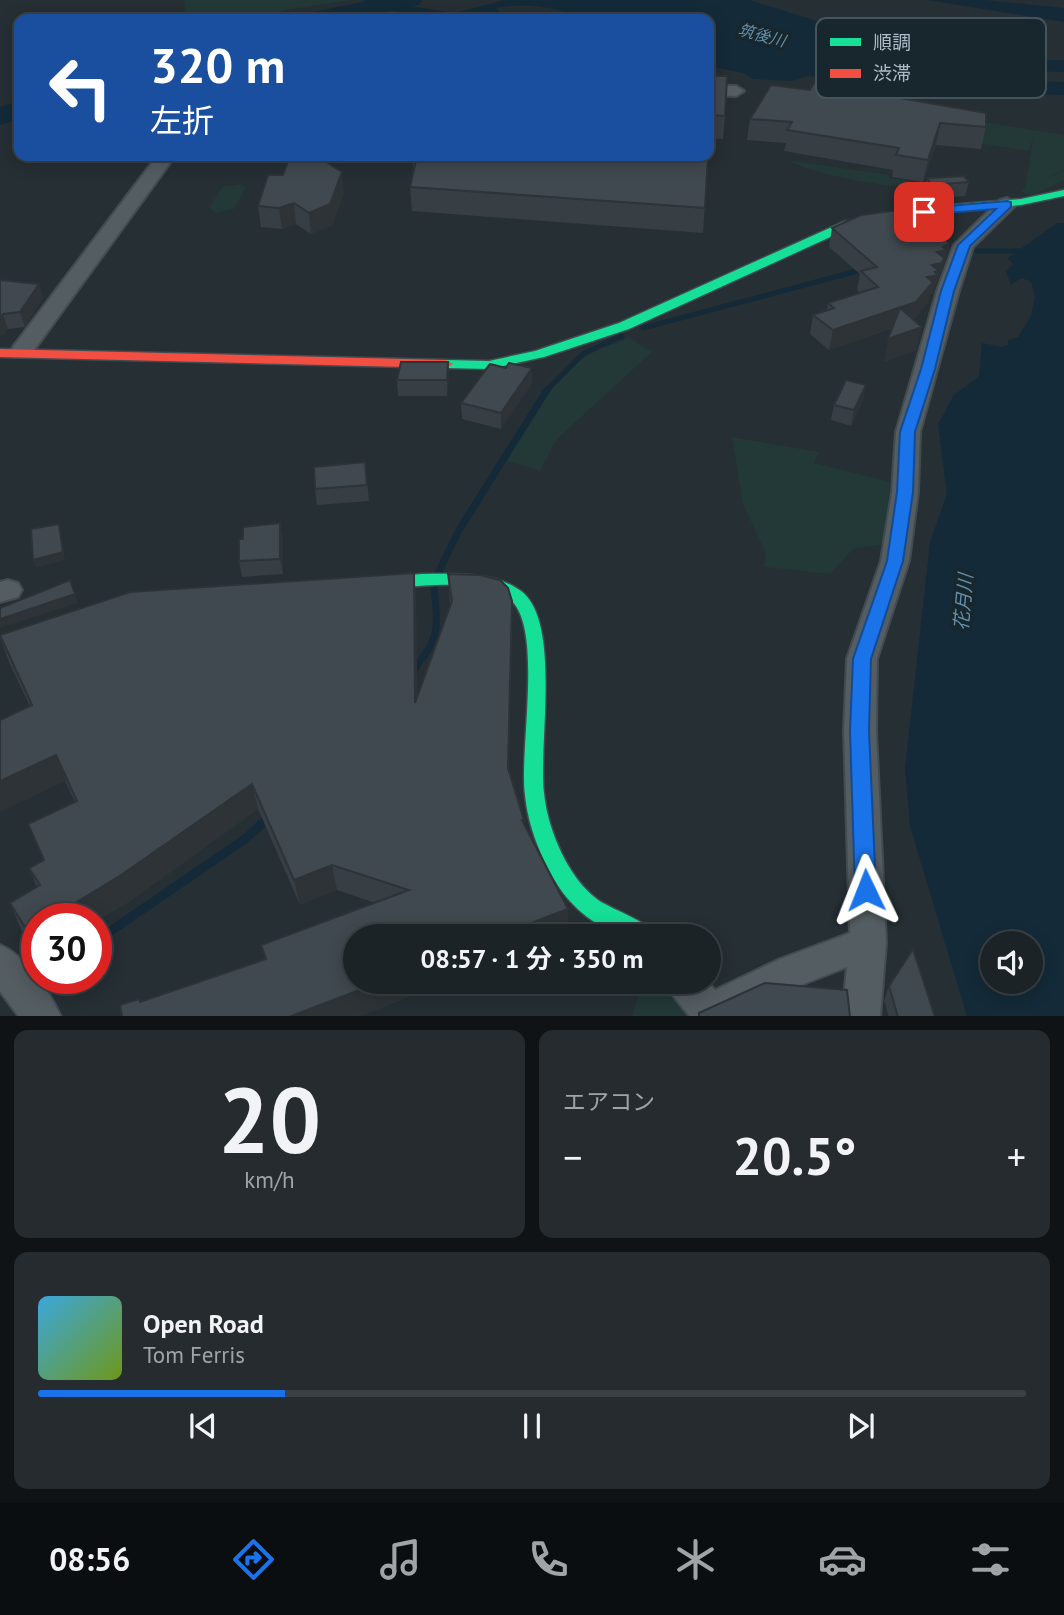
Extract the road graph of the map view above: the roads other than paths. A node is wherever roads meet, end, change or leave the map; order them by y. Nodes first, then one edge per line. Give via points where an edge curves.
1 (714, 90) edge
2 (736, 91) dead end
3 (162, 161) edge
4 (1064, 193) edge
5 (1007, 204) junction
6 (22, 352) junction
7 (0, 353) edge
8 (354, 586) edge
9 (625, 924) edge
10 (868, 943) junction
11 (695, 994) edge
12 (861, 1016) edge

1 - 2 street
3 - 6 street
4 - 5 street
5 - 6 street via 885,216 847,225 624,326 489,365
5 - 10 street via 964,245 948,291 908,432 895,561 862,659 860,731
6 - 7 street
8 - 9 street via 436,581 481,584 516,594 530,608 537,663 534,793 549,847 576,894
10 - 11 street via 793,971 709,1011
10 - 12 street

